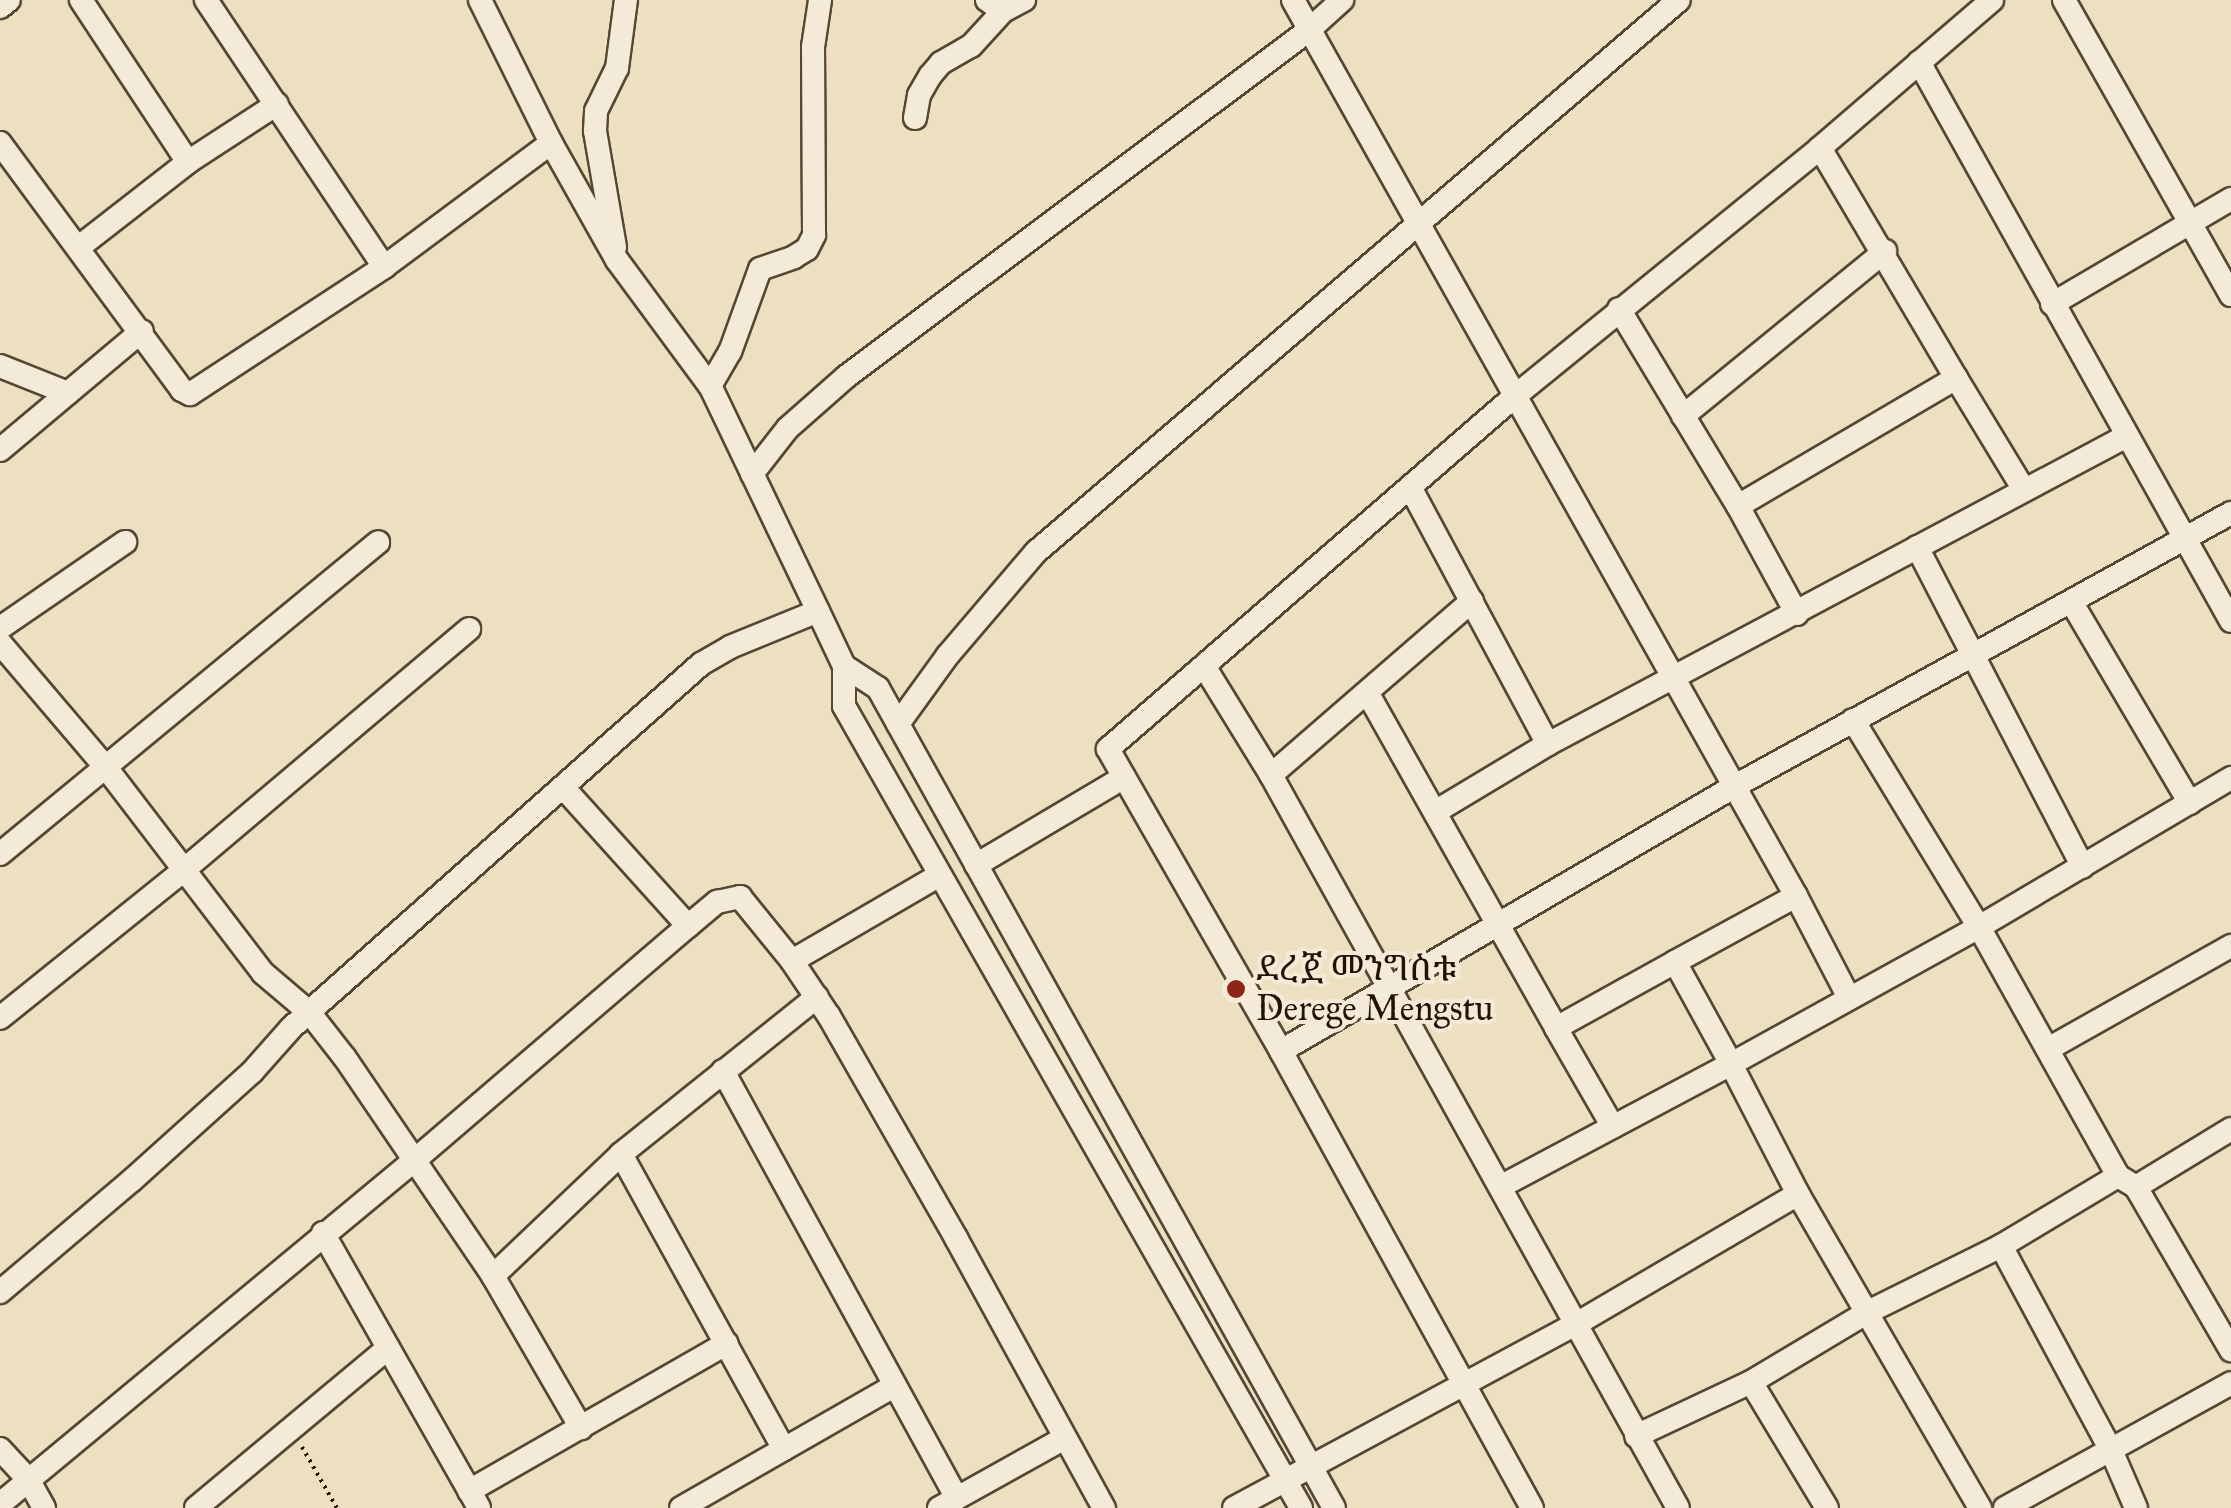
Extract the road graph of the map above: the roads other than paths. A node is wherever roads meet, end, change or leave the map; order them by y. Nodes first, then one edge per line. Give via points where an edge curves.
1 (9, 0) edge
2 (81, 0) edge
3 (206, 0) edge
4 (480, 0) edge
5 (626, 0) edge
6 (820, 0) edge
7 (1293, 0) edge
8 (1342, 0) edge
9 (1679, 0) edge
10 (1992, 0) edge
11 (2064, 0) edge
12 (1005, 4) edge
13 (0, 7) edge
14 (1309, 30) junction
15 (1919, 62) junction
16 (278, 104) junction
17 (915, 118) dead end
18 (0, 143) edge
19 (551, 143) junction
20 (1820, 148) junction
21 (188, 162) junction
22 (2231, 199) edge
23 (2190, 222) junction
24 (1416, 223) junction
25 (79, 246) junction
26 (1885, 252) junction
27 (617, 260) junction
28 (384, 266) junction
29 (2231, 295) edge
30 (2052, 304) junction
31 (1618, 309) junction
32 (142, 331) junction
33 (0, 366) edge
34 (1956, 378) junction
35 (710, 386) junction
36 (68, 393) junction
37 (1515, 396) junction
38 (1683, 416) junction
39 (2126, 437) junction
40 (0, 450) edge
41 (752, 474) junction
42 (1410, 488) junction
43 (2023, 488) junction
44 (1738, 506) junction
45 (2231, 513) edge
46 (2184, 538) junction
47 (125, 542) dead end
48 (378, 542) dead end
49 (1917, 547) junction
50 (1472, 601) junction
51 (2072, 603) junction
52 (818, 611) junction
53 (1797, 614) junction
54 (2231, 620) edge
55 (0, 628) edge
56 (469, 629) dead end
57 (0, 643) edge
58 (1970, 656) junction
59 (844, 666) junction
60 (1204, 666) junction
61 (1672, 677) junction
62 (1368, 694) junction
63 (1853, 720) junction
64 (898, 724) junction
65 (1548, 744) junction
66 (104, 765) junction
67 (1271, 775) junction
68 (1124, 777) junction
69 (2231, 778) edge
70 (1734, 786) junction
71 (563, 788) junction
72 (2190, 802) junction
73 (1435, 812) junction
74 (0, 854) edge
75 (976, 865) junction
76 (2083, 867) junction
77 (185, 870) junction
78 (940, 874) junction
79 (1796, 896) junction
80 (1497, 922) junction
81 (688, 926) junction
82 (1979, 927) junction
83 (2231, 946) edge
84 (792, 961) junction
85 (1675, 962) junction
86 (1390, 987) junction
87 (1848, 996) junction
88 (816, 997) junction
89 (309, 1012) junction
90 (0, 1018) edge
91 (1556, 1028) junction
92 (2048, 1049) junction
93 (1281, 1051) junction
94 (1731, 1064) junction
95 (723, 1071) junction
96 (1613, 1127) junction
97 (2231, 1129) edge
98 (621, 1154) junction
99 (416, 1160) junction
100 (2127, 1181) junction
101 (1502, 1186) junction
102 (1798, 1194) junction
103 (323, 1233) junction
104 (2000, 1246) junction
105 (492, 1276) junction
106 (0, 1292) edge
107 (1868, 1312) junction
108 (1578, 1324) junction
109 (727, 1342) junction
110 (388, 1348) junction
111 (2231, 1350) edge
112 (1751, 1382) junction
113 (2231, 1383) edge
114 (894, 1386) junction
115 (1464, 1386) junction
116 (582, 1428) junction
117 (1636, 1436) junction
118 (1066, 1438) junction
119 (0, 1449) edge
120 (784, 1449) junction
121 (2110, 1450) junction
122 (1312, 1467) junction
123 (28, 1479) junction
124 (1286, 1481) junction
125 (474, 1499) edge
126 (948, 1503) edge
127 (0, 1504) edge
128 (44, 1508) edge
129 (196, 1508) edge
130 (681, 1508) edge
131 (1104, 1508) edge
132 (1234, 1508) edge
133 (1301, 1508) edge
134 (1334, 1508) edge
135 (1532, 1508) edge
136 (1678, 1508) edge
137 (1827, 1508) edge
138 (1980, 1508) edge
139 (2005, 1508) edge
140 (2136, 1508) edge

1 - 13 street
2 - 21 street
3 - 16 street
4 - 19 street
5 - 27 street via 618,68 596,112 595,131
6 - 35 street via 813,46 814,235 794,257 760,268 730,352
7 - 14 street
8 - 14 street
9 - 24 street
10 - 15 street
11 - 23 street
12 - 17 street via 992,26 930,76
14 - 24 street
14 - 41 street via 847,376 788,428
15 - 20 street
15 - 30 street
16 - 21 street
16 - 28 street
18 - 25 street
19 - 27 street
19 - 28 street
20 - 26 street
20 - 31 street
21 - 25 street
22 - 23 street
23 - 29 street
23 - 30 street
24 - 37 street
24 - 64 street via 1036,552
25 - 32 street
26 - 34 street
26 - 38 street
27 - 35 street
28 - 32 street via 190,394
30 - 39 street
31 - 37 street
31 - 38 street
32 - 36 street
33 - 36 street
34 - 43 street
34 - 44 street
35 - 41 street
36 - 40 street
37 - 42 street
37 - 61 street
38 - 44 street
39 - 43 street
39 - 46 street
41 - 52 street
42 - 50 street
42 - 60 street
43 - 49 street
44 - 53 street
45 - 46 street
46 - 51 street
46 - 54 street
47 - 55 street
48 - 66 street
49 - 53 street
49 - 58 street
50 - 62 street
50 - 65 street
51 - 58 street
51 - 72 street
52 - 59 street
52 - 71 street via 701,664
53 - 61 street
56 - 77 street
57 - 66 street
58 - 63 street
58 - 76 street
59 - 64 street via 878,688
59 - 78 street via 844,706
60 - 67 street
60 - 68 street via 1108,749
61 - 65 street
61 - 70 street
62 - 67 street
62 - 73 street
63 - 70 street
63 - 82 street
64 - 75 street
65 - 73 street
66 - 74 street
66 - 77 street
67 - 86 street
68 - 75 street
68 - 93 street
69 - 72 street
70 - 79 street
70 - 80 street
71 - 81 street
71 - 89 street
72 - 76 street
73 - 80 street
75 - 122 street
76 - 82 street
77 - 89 street via 263,973
77 - 90 street
78 - 84 street
78 - 124 street
79 - 85 street
79 - 87 street
80 - 86 street
80 - 91 street
81 - 84 street via 717,902 740,897
81 - 99 street
82 - 87 street
82 - 92 street
83 - 92 street
84 - 88 street
85 - 91 street
85 - 94 street
86 - 93 street
86 - 101 street
87 - 94 street
88 - 95 street
88 - 118 street
89 - 99 street
89 - 106 street via 131,1181
91 - 96 street
92 - 100 street
93 - 115 street
94 - 96 street
94 - 102 street
95 - 98 street
95 - 114 street
96 - 101 street
97 - 100 street
98 - 105 street
98 - 109 street
99 - 103 street
99 - 105 street
100 - 104 street
100 - 111 street
101 - 108 street
102 - 107 street
102 - 108 street
103 - 110 street
103 - 123 street
104 - 107 street
104 - 121 street
105 - 116 street
107 - 112 street
107 - 138 street
108 - 115 street
108 - 117 street
109 - 116 street
109 - 120 street
110 - 125 street
110 - 129 street
112 - 117 street
112 - 137 street
113 - 121 street
114 - 120 street
114 - 126 street
115 - 122 street
115 - 135 street
116 - 125 street
117 - 136 street
118 - 126 street
118 - 131 street
119 - 123 street
120 - 130 street
121 - 139 street
121 - 140 street
122 - 124 street
122 - 134 street
123 - 127 street
123 - 128 street
124 - 132 street
124 - 133 street

